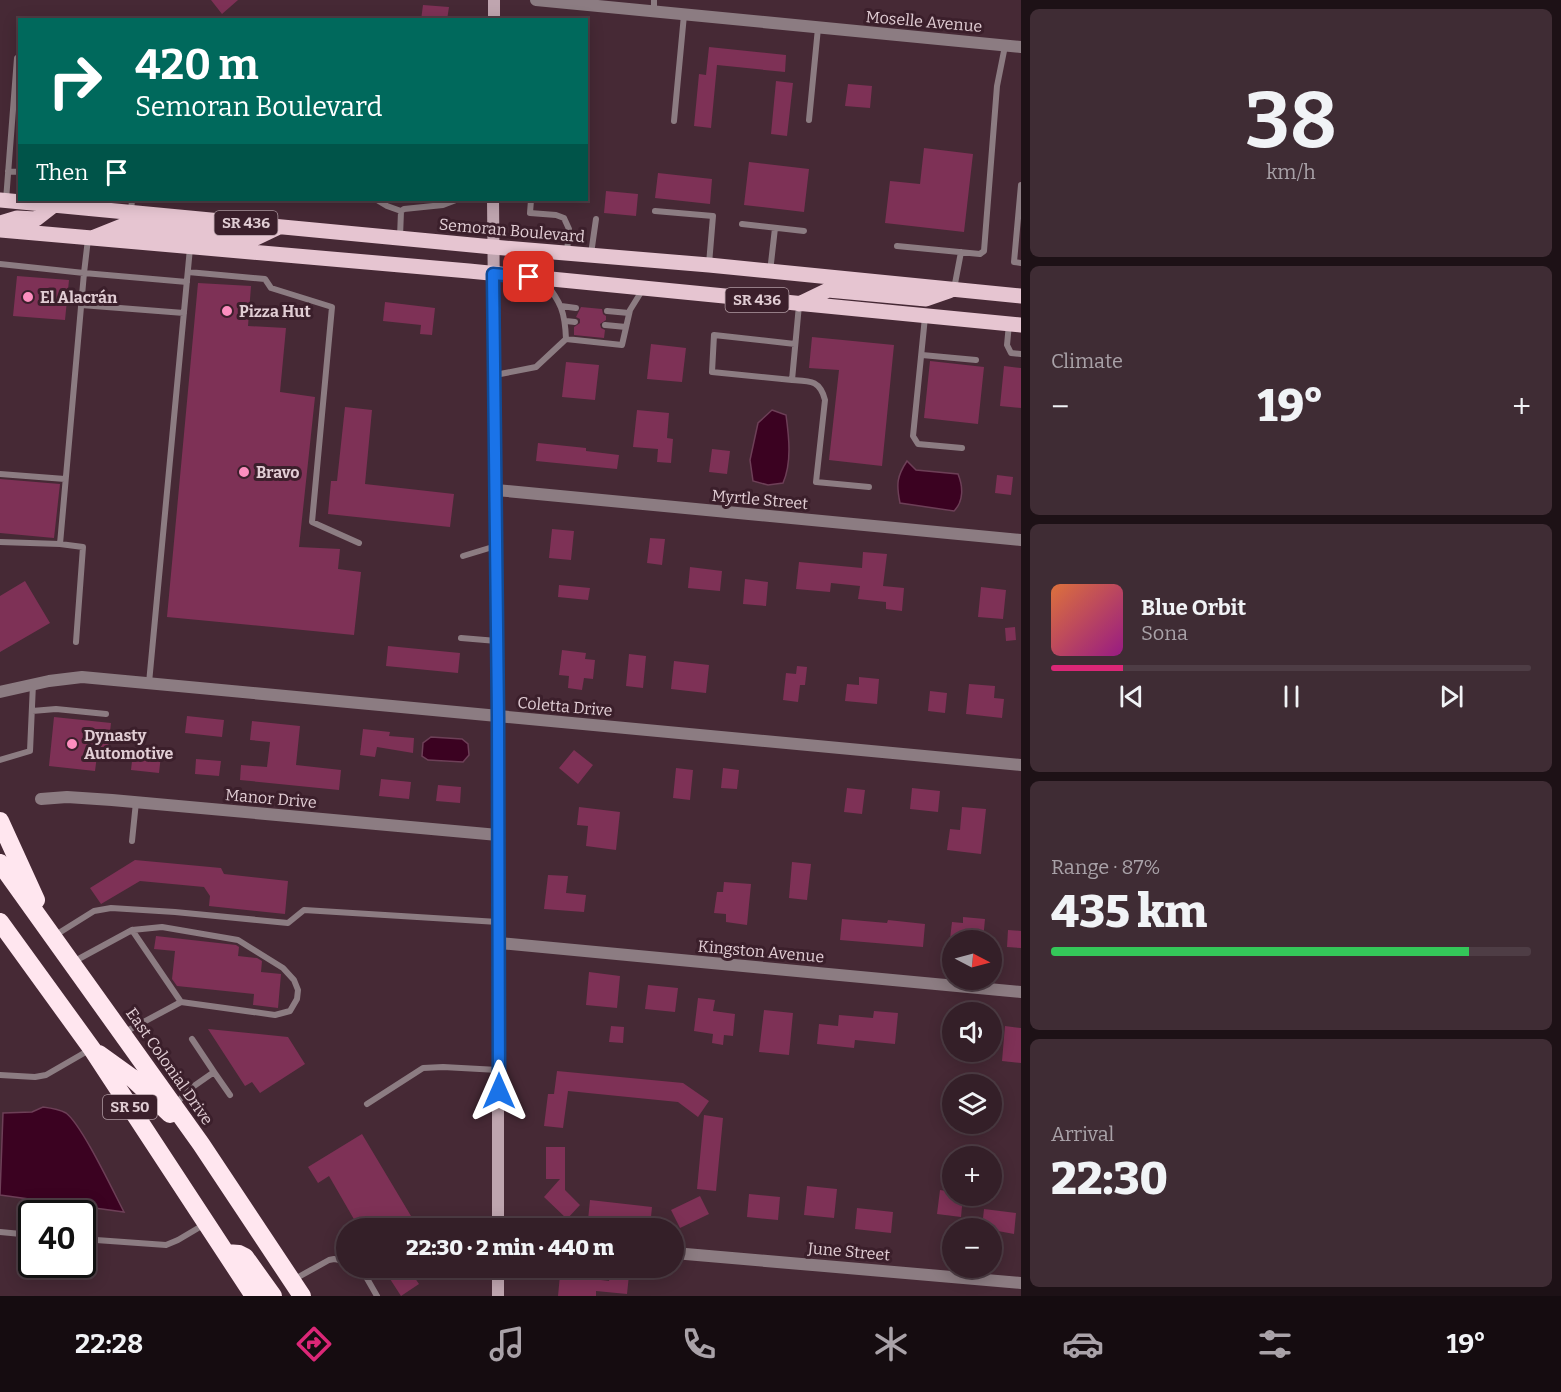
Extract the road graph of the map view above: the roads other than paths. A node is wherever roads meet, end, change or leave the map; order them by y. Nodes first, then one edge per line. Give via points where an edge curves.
1 (494, 0) edge
2 (536, 0) edge
3 (554, 1) edge
4 (654, 6) edge
5 (684, 14) junction
6 (494, 18) edge
7 (818, 27) junction
8 (1005, 45) junction
9 (1021, 47) edge
10 (18, 57) edge
11 (809, 120) dead end
12 (674, 121) dead end
13 (8, 171) junction
14 (18, 172) edge
15 (1021, 185) edge
16 (3, 200) edge
17 (379, 201) edge
18 (453, 201) edge
19 (493, 201) edge
20 (531, 201) edge
21 (54, 205) junction
22 (131, 206) edge
23 (402, 211) junction
24 (655, 211) dead end
25 (596, 219) dead end
26 (0, 223) edge
27 (742, 224) dead end
28 (281, 226) junction
29 (775, 228) junction
30 (0, 230) edge
31 (804, 231) dead end
32 (400, 237) junction
33 (88, 239) junction
34 (897, 246) dead end
35 (190, 247) junction
36 (493, 247) junction
37 (567, 252) junction
38 (961, 252) junction
39 (591, 255) junction
40 (1017, 263) edge
41 (0, 264) edge
42 (709, 265) junction
43 (188, 272) junction
44 (770, 272) junction
45 (84, 273) junction
46 (493, 274) junction
47 (542, 279) junction
48 (187, 282) junction
49 (643, 289) junction
50 (954, 290) junction
51 (1021, 296) edge
52 (799, 304) junction
53 (81, 305) junction
54 (561, 306) junction
55 (576, 308) dead end
56 (607, 311) dead end
57 (184, 313) junction
58 (629, 314) junction
59 (925, 316) junction
60 (566, 321) junction
61 (575, 322) dead end
62 (605, 325) dead end
63 (1015, 325) edge
64 (626, 327) junction
65 (566, 339) junction
66 (795, 344) junction
67 (1021, 354) edge
68 (922, 355) junction
69 (976, 360) dead end
70 (494, 375) junction
71 (792, 380) junction
72 (962, 448) dead end
73 (0, 474) edge
74 (65, 479) junction
75 (869, 487) dead end
76 (495, 490) junction
77 (1021, 540) edge
78 (0, 543) edge
79 (359, 543) dead end
80 (60, 544) junction
81 (496, 546) junction
82 (462, 556) dead end
83 (461, 638) dead end
84 (497, 641) junction
85 (76, 642) dead end
86 (149, 683) junction
87 (33, 684) junction
88 (0, 692) edge
89 (32, 711) junction
90 (106, 714) dead end
91 (498, 717) junction
92 (0, 760) edge
93 (1021, 765) edge
94 (41, 799) dead end
95 (136, 802) junction
96 (0, 821) edge
97 (498, 835) junction
98 (132, 841) dead end
99 (0, 864) edge
100 (0, 922) edge
101 (498, 922) junction
102 (132, 930) junction
103 (53, 937) junction
104 (499, 943) junction
105 (71, 963) junction
106 (1021, 992) edge
107 (181, 1002) junction
108 (122, 1033) junction
109 (192, 1039) dead end
110 (92, 1049) junction
111 (499, 1070) junction
112 (214, 1072) junction
113 (0, 1075) edge
114 (231, 1095) dead end
115 (367, 1104) dead end
116 (174, 1105) junction
117 (201, 1144) junction
118 (498, 1218) edge
119 (206, 1223) junction
120 (0, 1232) edge
121 (18, 1234) edge
122 (96, 1240) edge
123 (226, 1253) junction
124 (684, 1253) edge
125 (336, 1259) edge
126 (367, 1278) edge
127 (498, 1278) edge
128 (1021, 1283) edge
129 (297, 1288) edge
130 (254, 1296) edge
131 (273, 1296) edge
132 (377, 1296) edge
133 (498, 1296) edge

1 - 6 street
2 - 3 street, Moselle Avenue
3 - 4 street, Moselle Avenue
4 - 5 street, Moselle Avenue
5 - 7 street, Moselle Avenue
5 - 12 lane
7 - 8 street, Moselle Avenue
7 - 11 lane
8 - 9 street, Moselle Avenue
8 - 38 lane via 997,86 984,251
10 - 13 lane
13 - 14 lane
13 - 16 lane
15 - 40 lane
16 - 21 main road, Semoran Boulevard / SR 436
17 - 23 lane
18 - 23 lane
19 - 36 street
20 - 37 lane via 530,213 564,218 569,229
21 - 22 main road, Semoran Boulevard / SR 436
21 - 26 main road via 36,219 17,218
22 - 28 main road, Semoran Boulevard / SR 436
23 - 32 lane
24 - 42 lane via 713,216
25 - 39 lane
27 - 29 lane
28 - 32 main road, Semoran Boulevard / SR 436
28 - 33 main road via 256,238 122,226
29 - 31 lane
29 - 44 lane
30 - 33 main road, SR 436
32 - 36 main road, Semoran Boulevard / SR 436
33 - 35 main road, SR 436
33 - 45 lane
34 - 38 lane
35 - 43 lane
35 - 46 main road, SR 436
36 - 37 main road, Semoran Boulevard / SR 436
36 - 46 street
37 - 39 main road, Semoran Boulevard / SR 436
38 - 50 lane
39 - 42 main road, Semoran Boulevard / SR 436
41 - 45 lane
42 - 44 main road, Semoran Boulevard / SR 436
43 - 48 lane
43 - 79 lane via 265,279 271,288 333,307 312,522
44 - 50 main road, Semoran Boulevard / SR 436
45 - 48 lane
45 - 53 lane
46 - 47 main road, SR 436
46 - 70 street
47 - 49 main road, SR 436
47 - 54 lane
48 - 57 lane
49 - 52 main road, SR 436
49 - 58 lane
50 - 51 main road, Semoran Boulevard / SR 436
50 - 52 main road via 926,299 828,290
52 - 59 main road, SR 436
52 - 66 lane
53 - 57 lane
53 - 74 lane
54 - 55 lane
54 - 60 lane
56 - 58 lane
57 - 86 lane
58 - 64 lane
59 - 63 main road, SR 436
59 - 68 lane
60 - 61 lane
60 - 65 lane
62 - 64 lane
63 - 67 lane via 1008,347 1011,353
64 - 65 lane via 622,345
65 - 70 lane via 536,367
66 - 71 lane
66 - 71 lane via 714,335 712,372
68 - 69 lane
68 - 72 lane via 913,436 918,444
70 - 76 street
71 - 75 lane via 808,381 823,391 816,482
73 - 74 lane
74 - 80 lane
76 - 77 street, Myrtle Street
76 - 81 street
78 - 80 lane
80 - 85 lane via 83,547
81 - 82 lane
81 - 84 street
83 - 84 lane
84 - 91 street
86 - 87 street, Coletta Drive via 81,677
86 - 91 street, Coletta Drive
87 - 88 street, Coletta Drive
87 - 89 lane
89 - 90 lane
89 - 92 lane via 30,751
91 - 93 street, Coletta Drive
91 - 97 street
94 - 95 street, Manor Drive
95 - 97 street, Manor Drive
95 - 98 lane
96 - 103 highway
97 - 101 street
99 - 103 highway, East Colonial Drive / SR 50
100 - 110 highway, SR 50
101 - 103 lane via 304,910 288,923 111,908 93,910
101 - 104 street
102 - 105 lane
102 - 107 lane
102 - 107 lane via 162,927 238,940 283,968 298,990 290,1011 275,1015
103 - 105 highway, East Colonial Drive / SR 50
104 - 106 street, Kingston Avenue
104 - 111 street
105 - 108 highway, East Colonial Drive / SR 50
107 - 108 lane
108 - 116 highway, East Colonial Drive / SR 50
109 - 112 lane
110 - 113 lane via 46,1075
110 - 117 highway via 131,1077
110 - 119 highway, SR 50
111 - 115 lane via 423,1068
111 - 118 street
112 - 114 lane
112 - 116 lane
116 - 117 highway, East Colonial Drive / SR 50
117 - 129 highway, East Colonial Drive / SR 50
119 - 122 lane via 166,1245
119 - 123 highway, SR 50
120 - 121 lane
123 - 130 highway, SR 50
123 - 131 highway via 245,1257
124 - 128 street, June Street
125 - 129 lane via 329,1260
126 - 132 lane
127 - 133 street

